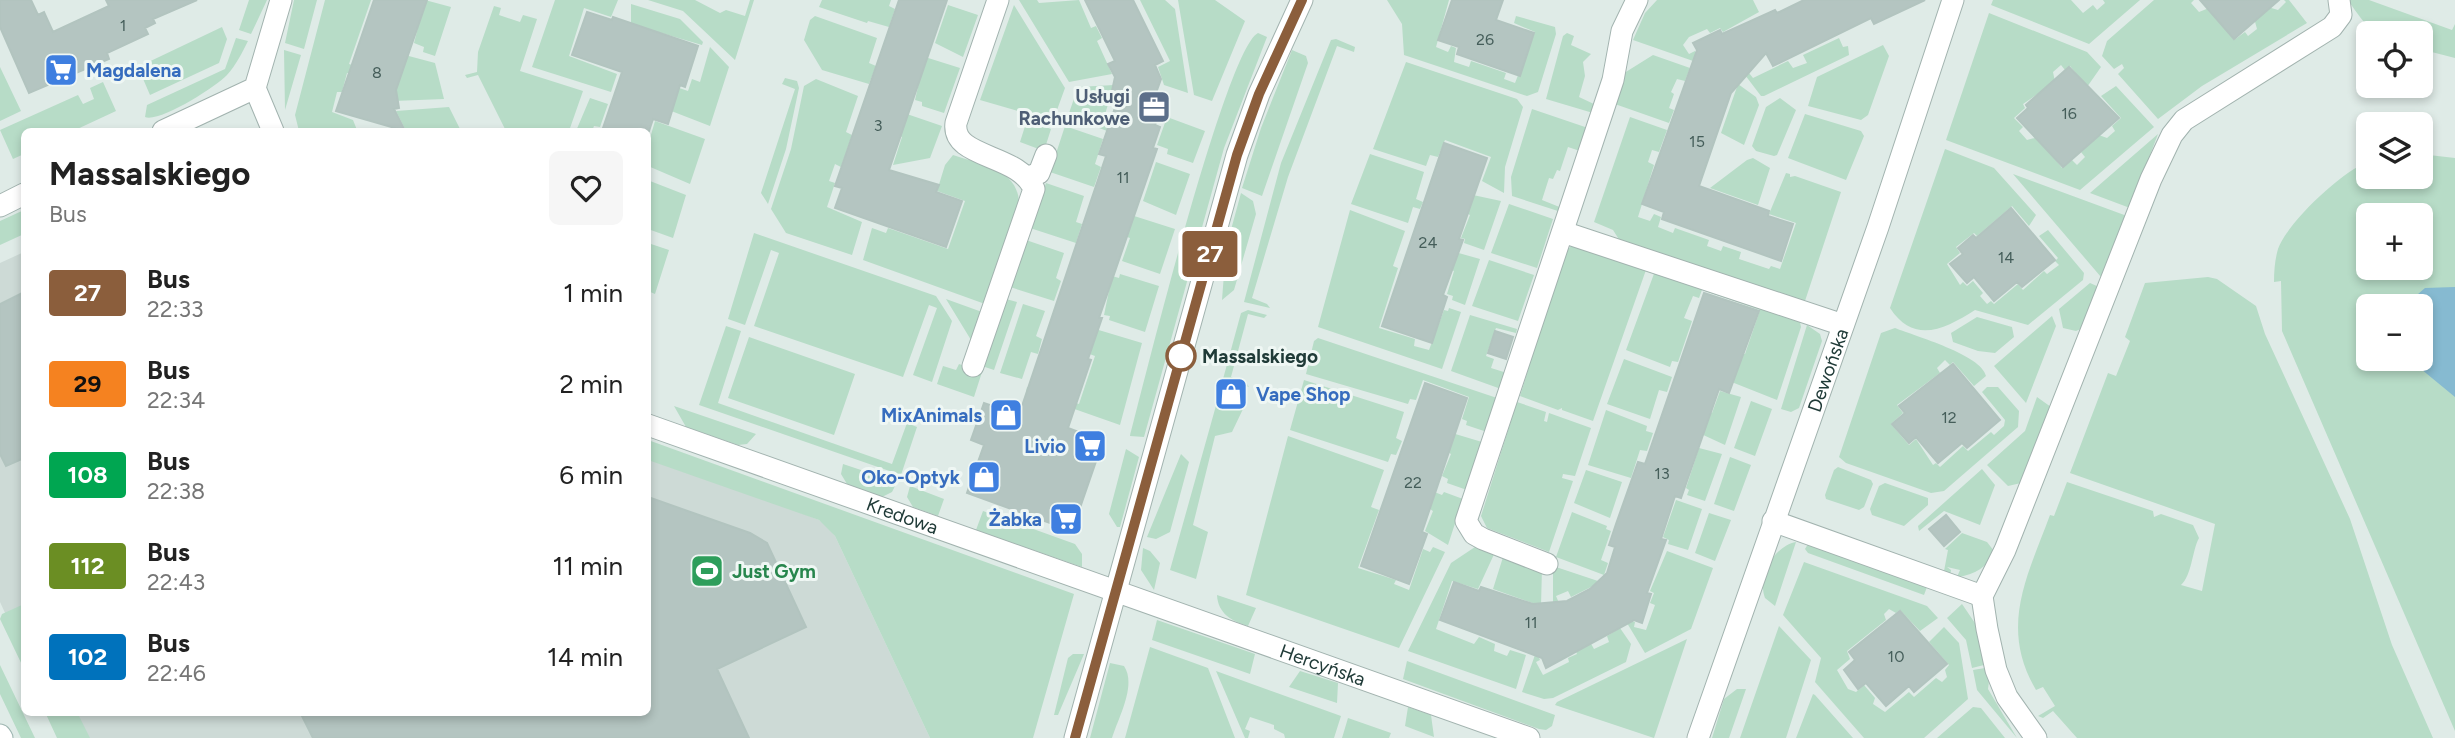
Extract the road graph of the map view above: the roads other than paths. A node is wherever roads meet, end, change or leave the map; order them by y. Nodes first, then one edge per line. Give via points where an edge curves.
1 (281, 0) edge
2 (999, 0) edge
3 (1302, 0) edge
4 (1637, 0) edge
5 (1953, 0) edge
6 (2339, 0) edge
7 (255, 88) junction
8 (169, 128) edge
9 (272, 128) edge
10 (1046, 155) dead end
11 (1029, 177) junction
12 (21, 196) edge
13 (0, 206) edge
14 (1563, 233) junction
15 (1843, 325) junction
16 (973, 366) dead end
17 (651, 426) edge
18 (1773, 521) junction
19 (1547, 564) dead end
20 (1117, 592) junction
21 (1982, 596) junction
22 (1076, 738) edge
23 (1529, 738) edge
24 (1698, 738) edge
25 (2036, 738) edge

1 - 7 street
2 - 11 street via 956,134 966,147
3 - 20 street via 1237,155
4 - 14 street via 1622,31 1613,80
5 - 15 street, Dewońska
6 - 21 street via 2341,15 2332,27 2194,111 2172,135 2005,550
7 - 8 street
7 - 9 street
10 - 11 street via 1039,173
11 - 16 street via 1034,189
12 - 13 street
14 - 15 street
14 - 19 street via 1466,521 1483,539
15 - 18 street, Dewońska
17 - 20 street, Kredowa
18 - 21 street
18 - 24 street, Dewońska
20 - 22 street
20 - 23 street, Hercyńska
21 - 25 street via 1996,670 2016,713

